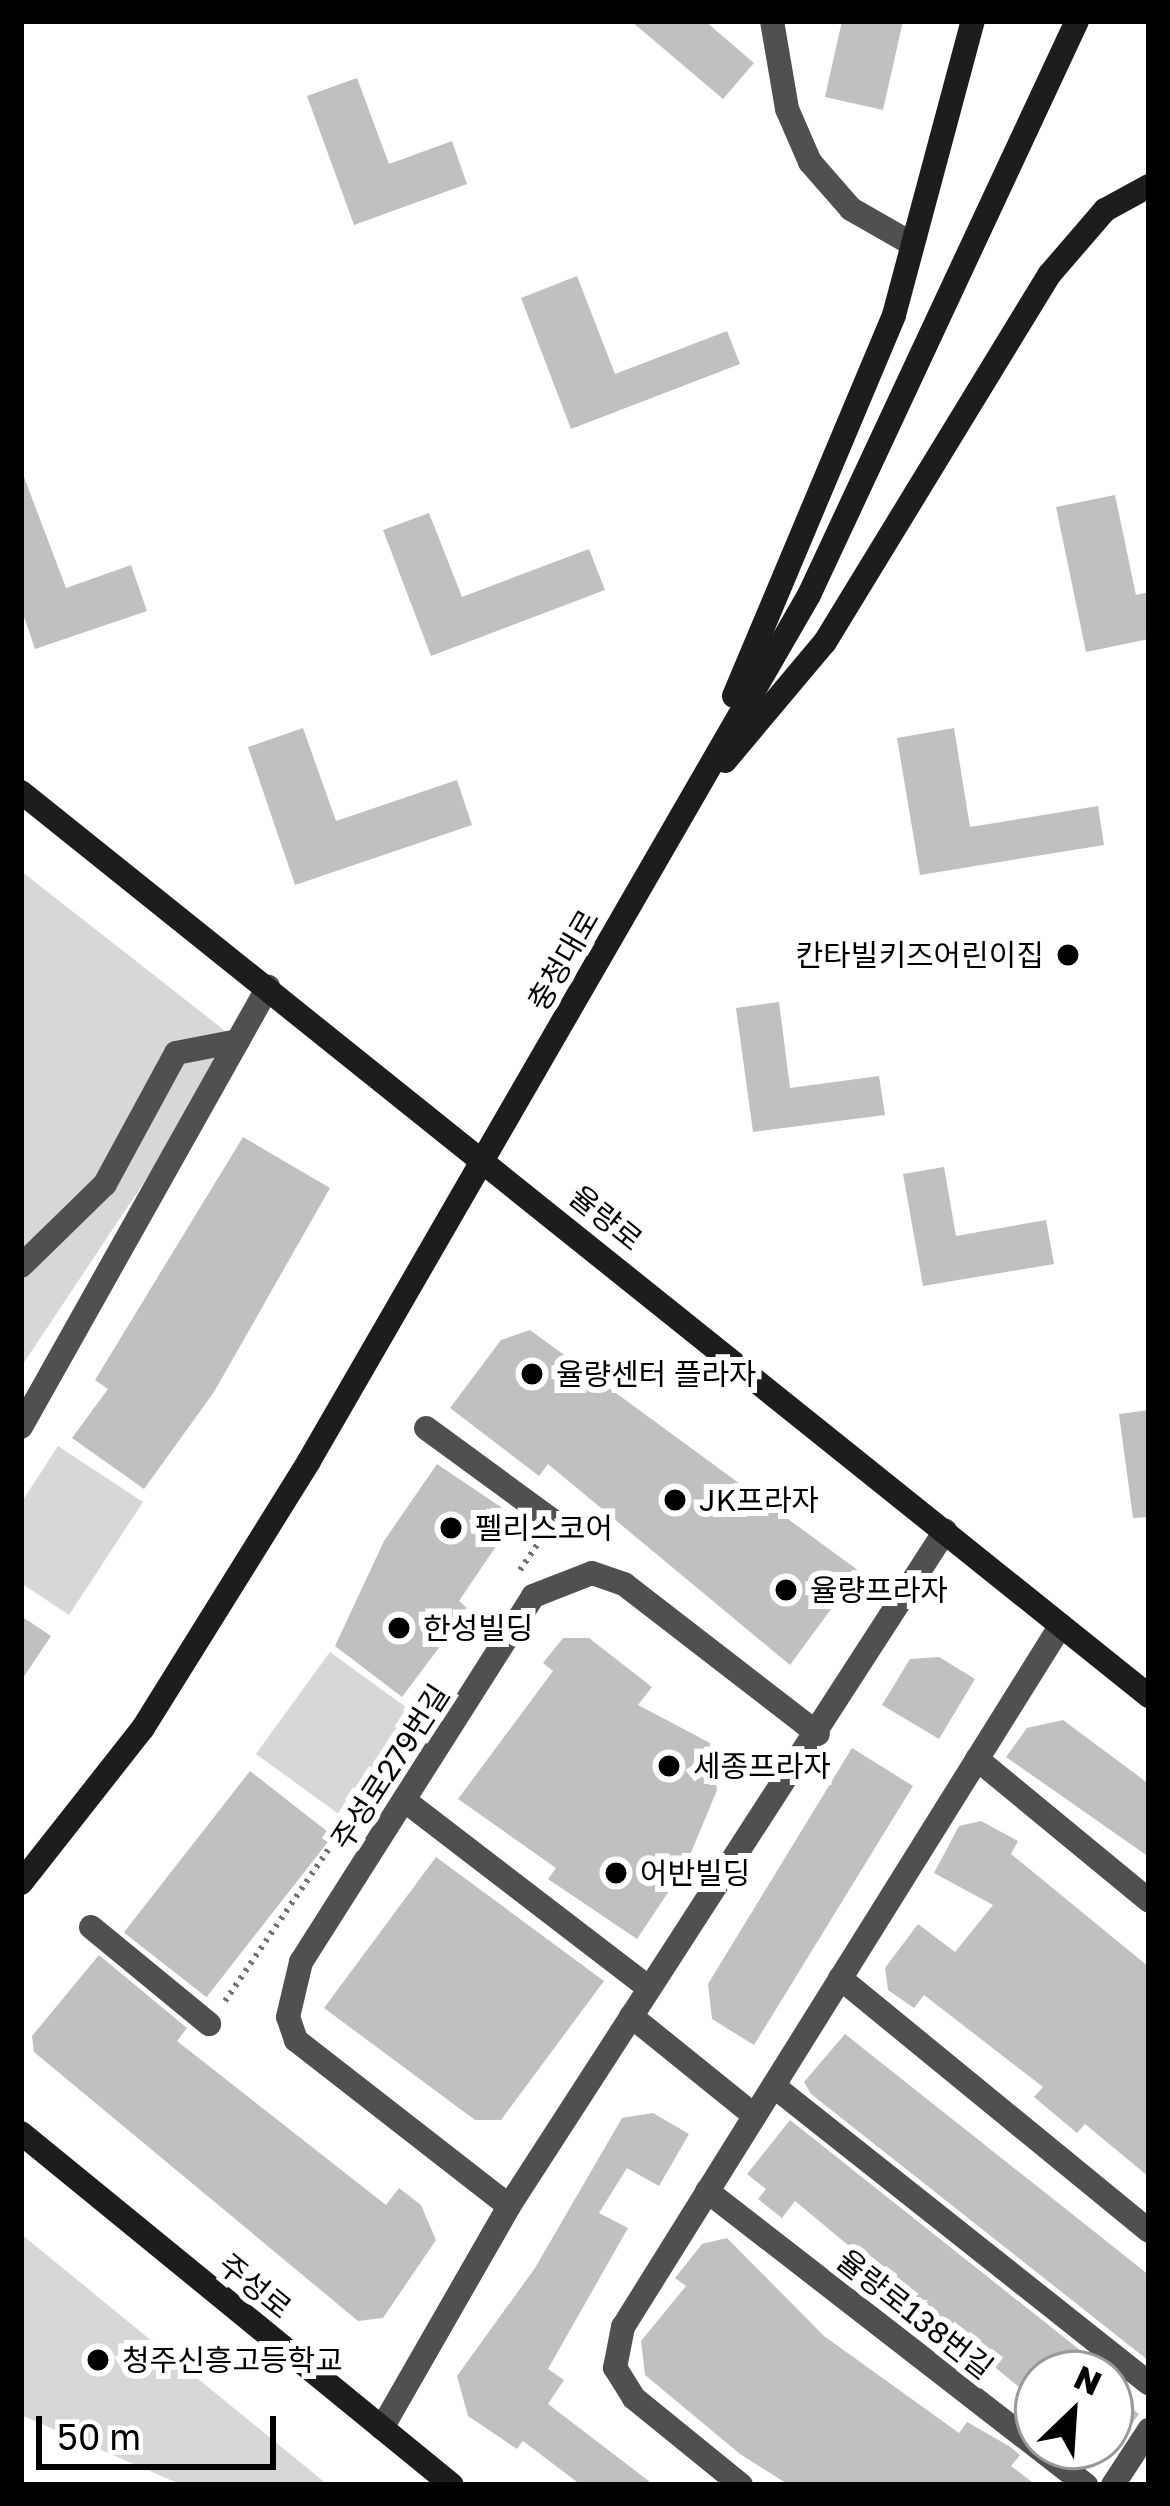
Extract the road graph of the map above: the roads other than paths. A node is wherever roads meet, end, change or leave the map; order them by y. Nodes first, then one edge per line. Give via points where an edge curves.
1 (772, 21) edge
2 (973, 21) edge
3 (1077, 21) edge
4 (1149, 186) edge
5 (912, 244) junction
6 (21, 792) edge
7 (681, 814) junction
8 (268, 987) junction
9 (238, 1042) junction
10 (485, 1158) junction
11 (21, 1266) edge
12 (21, 1427) edge
13 (426, 1428) dead end
14 (553, 1521) road end
15 (945, 1531) junction
16 (1061, 1624) junction
17 (1149, 1696) edge
18 (818, 1734) junction
19 (977, 1760) junction
20 (404, 1800) junction
21 (21, 1883) edge
22 (1149, 1901) edge
23 (91, 1927) dead end
24 (840, 1978) junction
25 (649, 1988) junction
26 (631, 2016) junction
27 (209, 2024) road end
28 (775, 2087) junction
29 (755, 2116) junction
30 (21, 2133) edge
31 (707, 2191) junction
32 (509, 2206) junction
33 (1149, 2231) edge
34 (1149, 2383) edge
35 (382, 2428) junction
36 (1149, 2430) edge
37 (452, 2485) edge
38 (741, 2485) edge
39 (1086, 2485) edge
40 (1113, 2485) edge

1 - 5 street via 787,110 810,162 851,209
2 - 5 street
3 - 7 street, 충청대로 via 829,555
4 - 7 street via 1106,211 1048,275 825,642
5 - 7 street via 848,443
6 - 8 street, 율량로
7 - 10 street, 충청대로
8 - 9 street
8 - 10 street, 율량로
9 - 11 street via 176,1053 105,1184
9 - 12 street
10 - 15 street, 율량로
10 - 21 street, 충청대로 via 143,1728
13 - 14 street
15 - 16 street, 율량로
15 - 18 street
16 - 17 street, 율량로
16 - 19 street
18 - 20 street, 주성로279번길 via 624,1584 592,1573 532,1596
18 - 25 street
19 - 22 street
19 - 24 street
20 - 25 street
20 - 32 street, 주성로279번길 via 301,1962 288,2017 296,2040
23 - 27 street
24 - 28 street
24 - 33 street
25 - 26 street
26 - 29 street
26 - 32 street
28 - 29 street
28 - 34 street
29 - 31 street
30 - 35 street, 주성로
31 - 38 street via 623,2327 615,2368 634,2398
31 - 39 street, 율량로138번길
32 - 35 street
35 - 37 street, 주성로
36 - 40 street

